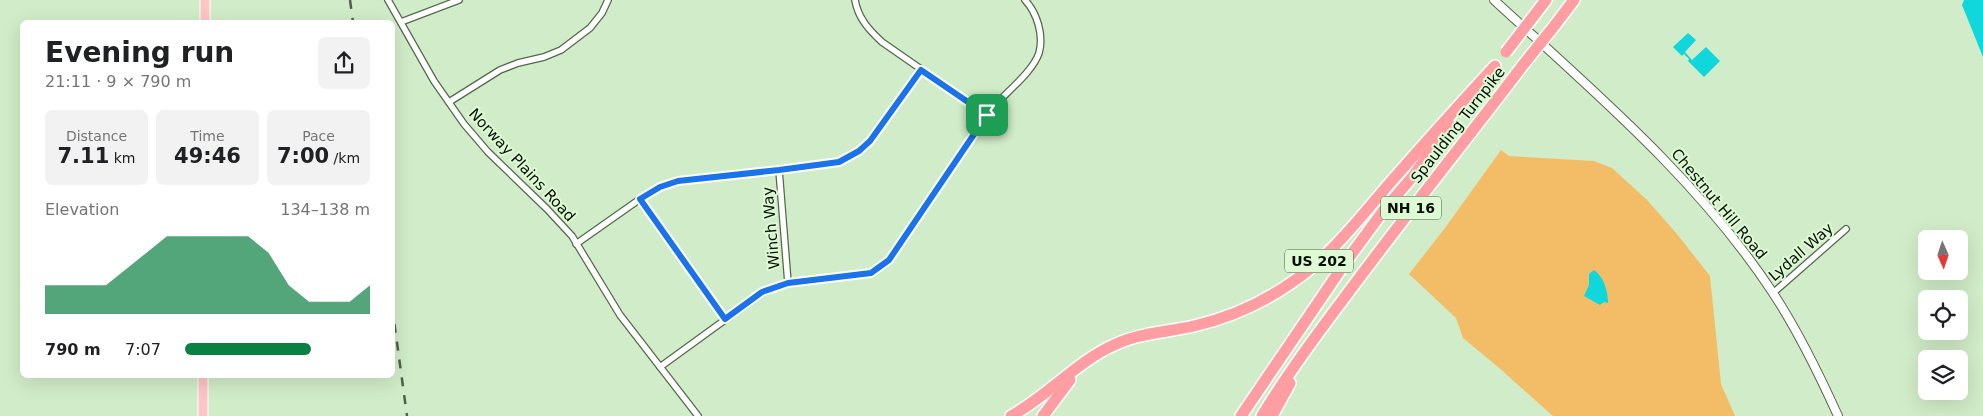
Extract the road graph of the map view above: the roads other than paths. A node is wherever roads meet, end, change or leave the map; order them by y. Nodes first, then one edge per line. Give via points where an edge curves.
1 (205, 0) edge
2 (388, 0) edge
3 (459, 0) edge
4 (608, 0) edge
5 (855, 0) edge
6 (1025, 0) edge
7 (1494, 0) edge
8 (1546, 0) edge
9 (1574, 0) edge
10 (205, 20) edge
11 (401, 22) junction
12 (1495, 66) junction
13 (921, 70) junction
14 (449, 102) junction
15 (987, 115) junction
16 (779, 170) junction
17 (640, 199) junction
18 (1846, 229) dead end
19 (576, 244) junction
20 (788, 283) junction
21 (1773, 293) junction
22 (725, 319) junction
23 (1304, 354) junction
24 (1082, 365) junction
25 (660, 367) junction
26 (203, 378) edge
27 (203, 416) edge
28 (698, 416) edge
29 (1012, 416) edge
30 (1043, 416) edge
31 (1242, 416) edge
32 (1262, 416) edge
33 (1272, 416) edge
34 (1838, 416) edge

1 - 10 main road
2 - 11 street, Norway Plains Road
3 - 11 street
4 - 14 street via 590,28 561,50 500,70
5 - 13 street via 868,30
6 - 15 street via 1038,25 1039,54 1028,71
7 - 21 street, Chestnut Hill Road via 1675,171
8 - 12 highway, Spaulding Turnpike / NH 16, bridge
9 - 23 highway, Spaulding Turnpike / NH 16, bridge via 1394,230
11 - 14 street, Norway Plains Road
12 - 24 highway, US 202 via 1324,258 1292,283 1230,314 1195,326 1132,338 1114,345
12 - 31 highway, Spaulding Turnpike / NH 16 via 1345,263
13 - 15 street
13 - 16 street via 884,124 859,151 839,162
14 - 19 street, Norway Plains Road via 476,138 547,209
15 - 20 street via 889,260 871,273
16 - 17 street via 678,181
16 - 20 street, Winch Way
17 - 19 street
17 - 22 street
18 - 21 street, Lydall Way
19 - 25 street, Norway Plains Road via 620,314
20 - 22 street via 762,292
21 - 34 street, Chestnut Hill Road
22 - 25 street
23 - 32 highway, Spaulding Turnpike / NH 16
23 - 33 highway
24 - 29 highway, US 202
24 - 30 highway
25 - 28 street, Norway Plains Road
26 - 27 main road

